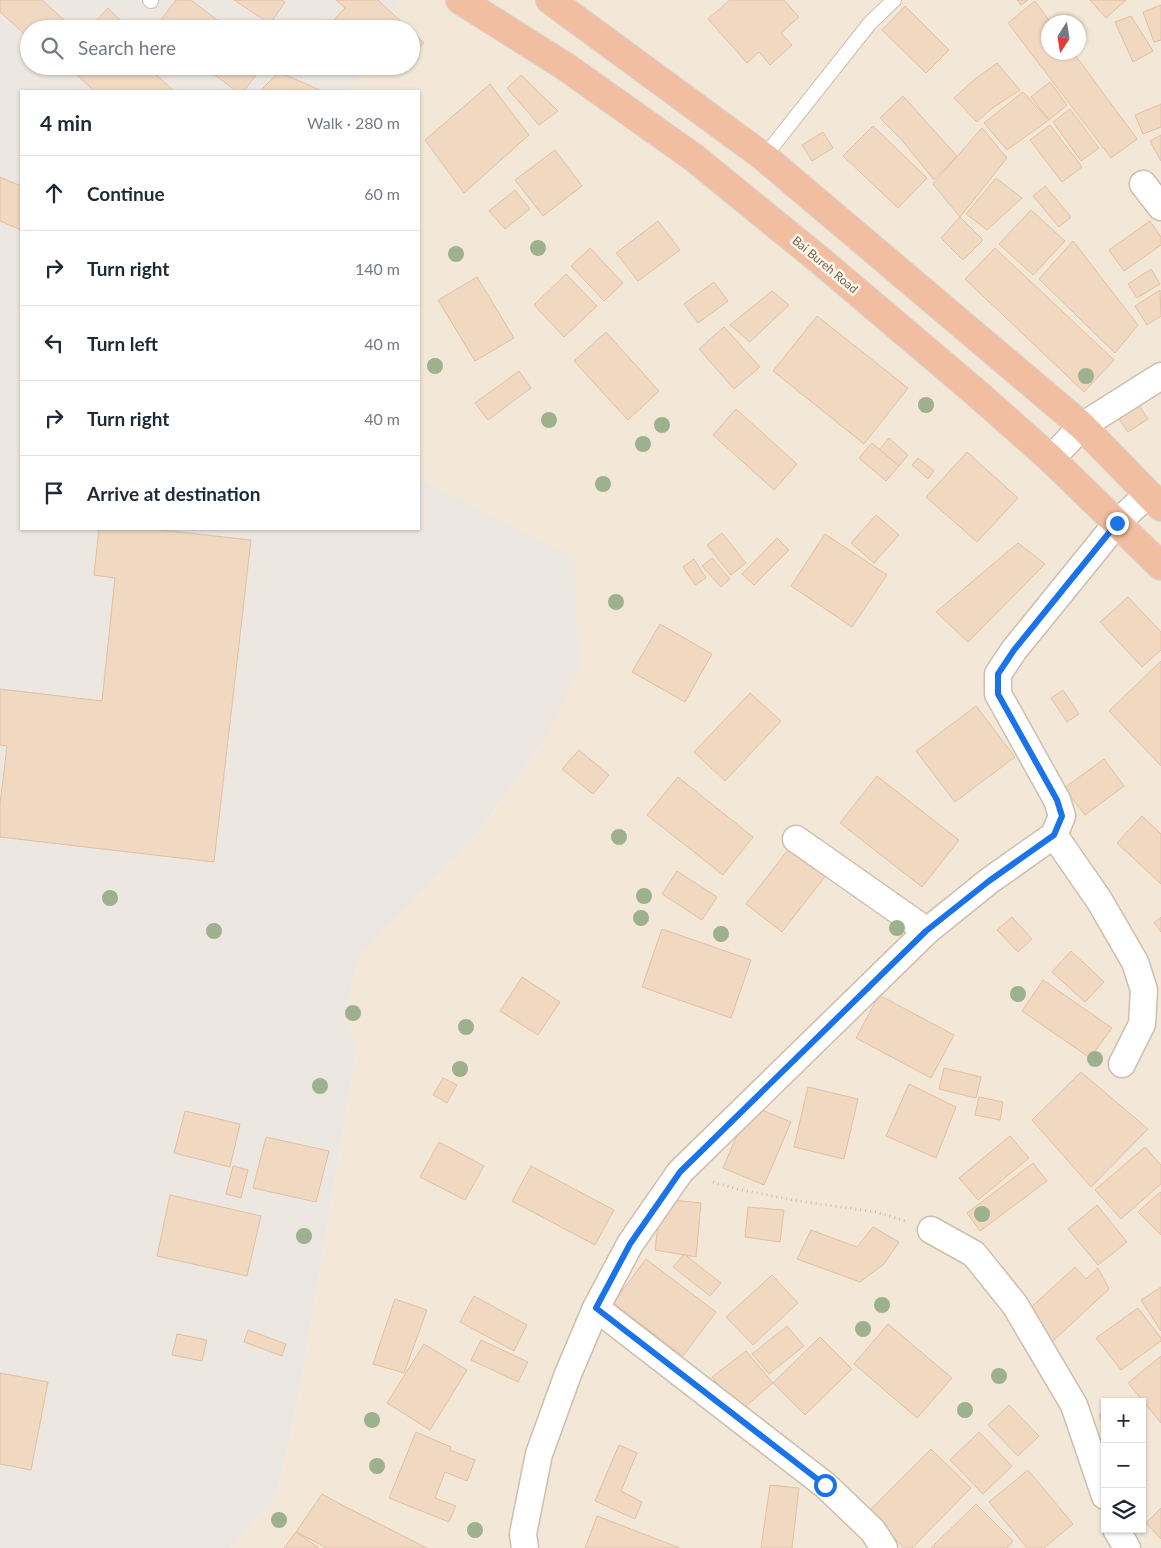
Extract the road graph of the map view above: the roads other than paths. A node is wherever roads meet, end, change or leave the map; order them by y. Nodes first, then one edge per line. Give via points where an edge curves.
1 (460, 0) edge
2 (550, 0) edge
3 (894, 0) edge
4 (764, 157) junction
5 (1143, 184) dead end
6 (1161, 207) edge
7 (1161, 376) edge
8 (1082, 426) junction
9 (1050, 459) junction
10 (1155, 501) edge
11 (1117, 523) junction
12 (1161, 566) edge
13 (1054, 835) junction
14 (796, 839) dead end
15 (926, 931) junction
16 (1122, 1064) dead end
17 (931, 1230) road end
18 (596, 1308) junction
19 (1102, 1488) edge
20 (1118, 1533) edge
21 (525, 1548) edge
22 (884, 1548) edge
23 (1127, 1548) edge

1 - 9 highway, Bai Bureh Road via 566,67 693,158 822,262
2 - 4 highway
3 - 4 lane via 870,23
4 - 8 highway
5 - 6 street
7 - 8 street
8 - 9 street
8 - 10 highway
9 - 11 highway, Bai Bureh Road
10 - 11 street
11 - 12 highway, Bai Bureh Road
11 - 13 street via 998,674 998,694 1057,800 1062,816
13 - 15 street
13 - 16 street via 1099,900 1135,962 1144,990 1142,1024
14 - 15 street
15 - 18 street via 680,1172 630,1244
17 - 19 street via 974,1254 1015,1305 1074,1405
18 - 21 street via 539,1454 522,1534
18 - 22 street via 825,1485 873,1531
20 - 23 street

